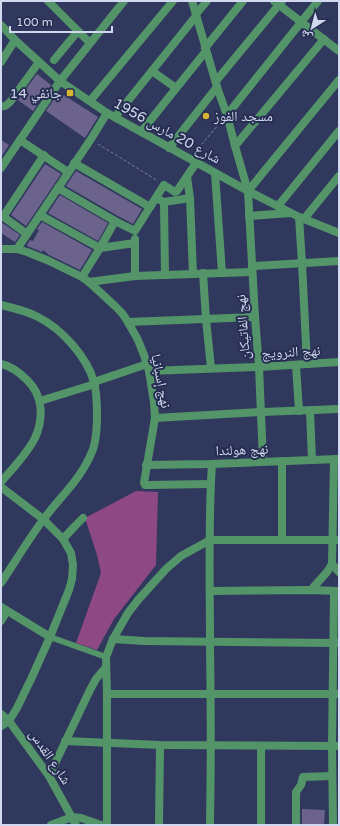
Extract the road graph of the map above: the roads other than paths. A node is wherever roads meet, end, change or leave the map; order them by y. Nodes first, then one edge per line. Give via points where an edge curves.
1 (124, 1) edge
2 (173, 1) edge
3 (192, 1) edge
4 (207, 1) edge
5 (243, 1) edge
6 (318, 1) edge
7 (278, 2) edge
8 (53, 3) edge
9 (196, 15) junction
10 (302, 22) junction
11 (1, 25) edge
12 (78, 31) junction
13 (324, 39) junction
14 (15, 40) junction
15 (90, 43) junction
16 (206, 49) junction
17 (339, 51) edge
18 (54, 60) dead end
19 (1, 62) edge
20 (39, 62) junction
21 (152, 71) junction
22 (339, 80) edge
23 (60, 81) junction
24 (217, 84) junction
25 (176, 88) junction
26 (90, 101) junction
27 (1, 106) edge
28 (107, 113) junction
29 (227, 115) junction
30 (115, 118) junction
31 (339, 131) edge
32 (141, 132) junction
33 (20, 140) junction
34 (235, 146) junction
35 (169, 148) junction
36 (44, 155) junction
37 (193, 161) junction
38 (74, 163) junction
39 (1, 168) edge
40 (68, 172) junction
41 (215, 173) junction
42 (339, 176) edge
43 (187, 177) junction
44 (58, 188) junction
45 (248, 191) junction
46 (156, 198) junction
47 (190, 198) junction
48 (164, 202) junction
49 (278, 206) junction
50 (150, 207) junction
51 (290, 213) junction
52 (40, 215) junction
53 (2, 216) edge
54 (249, 216) junction
55 (301, 218) junction
56 (115, 221) junction
57 (134, 231) junction
58 (338, 232) edge
59 (27, 234) junction
60 (135, 243) junction
61 (100, 248) junction
62 (1, 249) edge
63 (17, 249) junction
64 (339, 261) edge
65 (302, 263) junction
66 (252, 269) junction
67 (203, 273) junction
68 (222, 273) junction
69 (193, 274) junction
70 (165, 275) junction
71 (135, 276) junction
72 (85, 280) junction
73 (1, 305) edge
74 (255, 317) junction
75 (206, 319) junction
76 (128, 322) junction
77 (339, 362) edge
78 (1, 364) edge
79 (296, 364) junction
80 (307, 364) junction
81 (148, 367) junction
82 (259, 367) junction
83 (211, 368) junction
84 (94, 383) junction
85 (40, 401) junction
86 (339, 409) edge
87 (299, 411) junction
88 (310, 411) junction
89 (262, 412) junction
90 (155, 418) junction
91 (336, 459) edge
92 (312, 460) junction
93 (263, 461) junction
94 (282, 461) junction
95 (212, 464) junction
96 (146, 465) junction
97 (1, 482) edge
98 (210, 484) junction
99 (1, 487) edge
100 (84, 518) dead end
101 (43, 519) junction
102 (63, 538) junction
103 (210, 540) junction
104 (282, 540) junction
105 (336, 540) edge
106 (332, 564) junction
107 (339, 572) edge
108 (1, 583) edge
109 (311, 590) junction
110 (210, 591) junction
111 (336, 591) edge
112 (4, 609) edge
113 (1, 621) edge
114 (50, 637) junction
115 (113, 639) junction
116 (210, 642) junction
117 (336, 643) edge
118 (106, 657) junction
119 (106, 667) junction
120 (107, 694) junction
121 (211, 694) junction
122 (336, 694) edge
123 (1, 714) edge
124 (9, 721) junction
125 (1, 726) edge
126 (65, 740) junction
127 (107, 743) junction
128 (160, 745) junction
129 (211, 746) junction
130 (261, 746) junction
131 (336, 746) edge
132 (49, 776) junction
133 (332, 776) junction
134 (74, 821) edge
135 (51, 825) edge
136 (102, 825) edge
137 (107, 825) edge
138 (159, 825) edge
139 (210, 825) edge
140 (261, 825) edge
141 (296, 825) edge
142 (333, 825) edge

1 - 15 street
2 - 26 street
3 - 9 street, نهج الفاتيكان
4 - 9 street
5 - 16 street
6 - 10 street
7 - 10 street
7 - 24 street
8 - 12 street
9 - 16 street, نهج الفاتيكان
9 - 21 street
10 - 13 street
10 - 29 street
11 - 14 street, شارع 20 مارس 1956
12 - 15 street
12 - 18 street
13 - 17 street
13 - 34 street
14 - 19 street
14 - 20 street, شارع 20 مارس 1956
15 - 23 street
16 - 24 street, نهج الفاتيكان
16 - 25 street
20 - 23 street, شارع 20 مارس 1956
20 - 27 street via 10,102 4,107
21 - 25 street
21 - 30 street
22 - 45 street
23 - 26 street, شارع 20 مارس 1956
23 - 33 street
24 - 29 street, نهج الفاتيكان
24 - 35 street
25 - 32 street
26 - 28 street, شارع 20 مارس 1956
28 - 30 street, شارع 20 مارس 1956
28 - 38 street
29 - 34 street, نهج الفاتيكان
30 - 32 street, شارع 20 مارس 1956
31 - 49 street
32 - 35 street, شارع 20 مارس 1956
33 - 36 street
33 - 39 street
34 - 45 street, نهج الفاتيكان
35 - 37 street, شارع 20 مارس 1956
36 - 40 street
36 - 53 street
37 - 41 street, شارع 20 مارس 1956
37 - 43 street
38 - 40 street
38 - 50 street
40 - 44 street
41 - 45 street, شارع 20 مارس 1956
41 - 68 street
42 - 55 street
43 - 46 street via 176,192 164,185
43 - 47 street
44 - 52 street
44 - 56 street
45 - 49 street, شارع 20 مارس 1956
45 - 54 street, نهج الفاتيكان
46 - 48 street
46 - 50 street
47 - 48 street
47 - 69 street
48 - 70 street
49 - 51 street, شارع 20 مارس 1956
50 - 57 street
51 - 54 street
51 - 55 street, شارع 20 مارس 1956
52 - 59 street
52 - 61 street
53 - 59 street
54 - 66 street, نهج الفاتيكان
55 - 58 street, شارع 20 مارس 1956
55 - 65 street
56 - 57 street
56 - 61 street
57 - 60 street
59 - 63 street
60 - 61 street
60 - 71 street
61 - 72 street
62 - 63 street, نهج إسبانيا
63 - 72 street, نهج إسبانيا via 47,260
64 - 65 street
65 - 66 street
65 - 80 street
66 - 68 street
66 - 74 street, نهج الفاتيكان
67 - 68 street
67 - 69 street
67 - 75 street
69 - 70 street
70 - 71 street
71 - 72 street
72 - 76 street, نهج إسبانيا via 116,306
73 - 84 street via 39,317 57,330 84,359
74 - 75 street
74 - 82 street, نهج الفاتيكان
75 - 76 street
75 - 83 street
76 - 81 street, نهج إسبانيا
77 - 80 street, نهج النرويج
78 - 85 street via 31,383
79 - 80 street, نهج النرويج
79 - 82 street, نهج النرويج
79 - 87 street
81 - 83 street, نهج النرويج
81 - 84 street, نهج النرويج
81 - 90 street, نهج إسبانيا
82 - 83 street, نهج النرويج
82 - 89 street, نهج الفاتيكان
84 - 85 street, نهج النرويج
84 - 101 street via 97,427 92,453 83,471
85 - 97 street via 36,437
86 - 88 street
87 - 88 street
87 - 89 street
88 - 92 street
89 - 90 street
89 - 93 street, نهج الفاتيكان
90 - 96 street, نهج إسبانيا
91 - 92 street, نهج هولندا
91 - 105 street
92 - 94 street, نهج هولندا
93 - 94 street, نهج هولندا
93 - 95 street, نهج هولندا
94 - 104 street
95 - 96 street, نهج هولندا
95 - 98 street
96 - 98 street, نهج إسبانيا via 145,484
98 - 103 street
99 - 101 street
100 - 102 street
101 - 102 street
101 - 108 street
102 - 114 street via 71,553 72,579
103 - 104 street
103 - 110 street
103 - 115 street via 181,556 161,574 128,613
104 - 105 street
105 - 106 street
106 - 107 street
106 - 109 street
109 - 110 street
109 - 111 street
110 - 116 street
111 - 117 street
112 - 113 street
112 - 114 street
114 - 118 street
114 - 124 street via 23,697
115 - 116 street via 144,642
115 - 118 street
116 - 117 street
116 - 121 street
117 - 122 street
118 - 119 street
119 - 120 street
119 - 126 street via 96,679
120 - 121 street
120 - 127 street
121 - 122 street
121 - 129 street
122 - 131 street
123 - 124 street, شارع القدس
124 - 125 street
124 - 132 street, شارع القدس
126 - 127 street
126 - 132 street
127 - 128 street
127 - 137 street
128 - 129 street
128 - 138 street
129 - 130 street
129 - 139 street
130 - 131 street
130 - 140 street
131 - 133 street
132 - 134 street, شارع القدس
133 - 141 street via 303,777 302,785 296,792
133 - 142 street
134 - 135 street
134 - 136 street via 81,818

